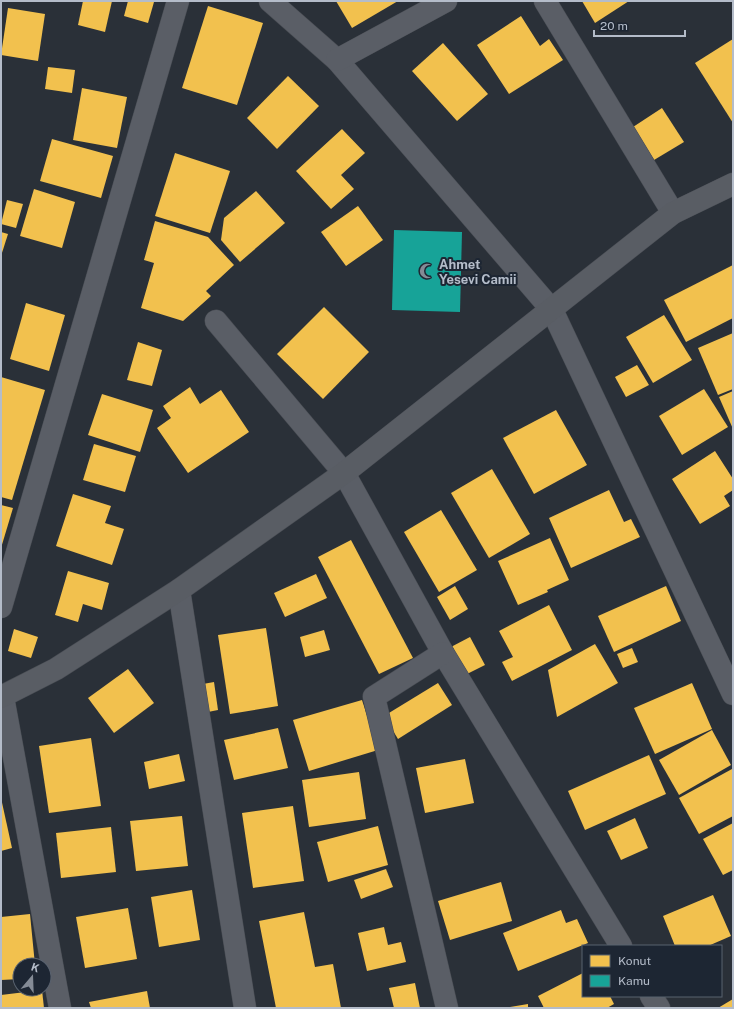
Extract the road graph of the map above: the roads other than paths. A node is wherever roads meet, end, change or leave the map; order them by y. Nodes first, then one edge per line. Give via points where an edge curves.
1 (178, 1) edge
2 (270, 1) edge
3 (446, 1) edge
4 (545, 1) edge
5 (337, 60) junction
6 (733, 184) edge
7 (673, 213) junction
8 (552, 310) junction
9 (216, 321) dead end
10 (344, 473) junction
11 (179, 590) junction
12 (1, 607) edge
13 (443, 653) junction
14 (733, 694) edge
15 (2, 697) edge
16 (620, 945) edge
17 (652, 997) edge
18 (60, 1008) edge
19 (245, 1008) edge
20 (447, 1008) edge
21 (658, 1008) edge

1 - 12 street
2 - 5 street
3 - 5 street
4 - 7 street
5 - 8 street
6 - 7 street
7 - 8 street
8 - 10 street
8 - 14 street
9 - 10 street
10 - 11 street
10 - 13 street
11 - 15 street via 56,669
11 - 19 street
13 - 16 street
13 - 20 street via 374,696
15 - 18 street
17 - 21 street

